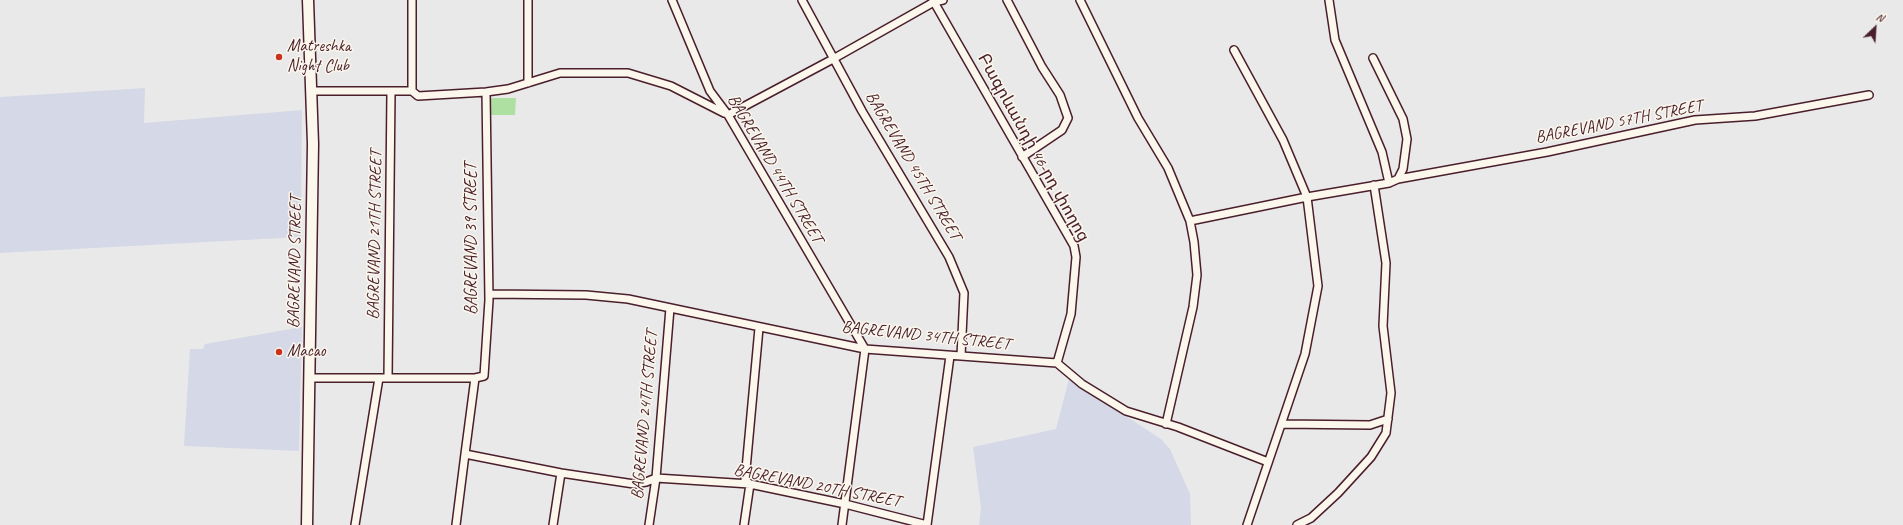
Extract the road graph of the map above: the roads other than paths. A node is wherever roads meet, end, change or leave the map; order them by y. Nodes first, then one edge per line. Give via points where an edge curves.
1 (308, 0) edge
2 (412, 0) edge
3 (528, 0) edge
4 (672, 0) edge
5 (802, 0) edge
6 (943, 0) edge
7 (1007, 0) edge
8 (1080, 0) edge
9 (1329, 0) edge
10 (933, 1) edge
11 (1234, 50) dead end
12 (1373, 58) dead end
13 (833, 60) junction
14 (528, 83) junction
15 (311, 91) junction
16 (412, 91) junction
17 (391, 92) junction
18 (486, 92) junction
19 (1868, 95) dead end
20 (728, 116) junction
21 (1022, 157) junction
22 (1398, 179) junction
23 (1388, 183) junction
24 (1374, 185) junction
25 (1307, 197) junction
26 (1190, 221) junction
27 (489, 294) junction
28 (670, 308) junction
29 (759, 328) junction
30 (864, 349) junction
31 (950, 356) junction
32 (960, 356) junction
33 (1057, 363) junction
34 (309, 378) junction
35 (379, 378) junction
36 (388, 378) junction
37 (474, 378) junction
38 (1388, 419) junction
39 (1166, 424) junction
40 (1282, 424) junction
41 (465, 454) junction
42 (1268, 462) junction
43 (561, 473) junction
44 (656, 478) junction
45 (750, 484) junction
46 (845, 504) junction
47 (307, 525) edge
48 (355, 525) edge
49 (456, 525) edge
50 (554, 525) edge
51 (649, 525) edge
52 (744, 525) edge
53 (842, 525) edge
54 (927, 525) edge
55 (1247, 525) edge
56 (1297, 525) edge

1 - 15 main road, BAGREVAND STREET
2 - 16 street
3 - 14 street
4 - 20 street, BAGREVAND 44TH STREET via 710,92
5 - 13 street, BAGREVAND 45TH STREET
6 - 10 street
7 - 21 street via 1042,67 1060,95 1068,118 1062,130
8 - 26 street via 1138,118 1168,168
9 - 23 street via 1335,40 1382,152
10 - 13 street
10 - 21 street, Բագրևանդի 46-րդ փողոց
11 - 25 street via 1285,145
12 - 22 street via 1403,119 1407,139 1403,169
13 - 20 street
13 - 32 street, BAGREVAND 45TH STREET via 949,257 964,293
14 - 18 street
14 - 20 street via 560,73 628,73 671,86
15 - 17 street
15 - 34 main road, BAGREVAND STREET via 313,144
16 - 17 street
16 - 18 street via 418,96
17 - 36 street, BAGREVAND 21TH STREET
18 - 27 street, BAGREVAND 39 STREET
19 - 22 street, BAGREVAND 57TH STREET via 1755,116 1695,120 1547,152
20 - 30 street, BAGREVAND 44TH STREET
21 - 33 street, Բագրևանդի 46-րդ փողոց via 1074,246 1076,257 1071,314
22 - 23 street, BAGREVAND 57TH STREET
23 - 24 street, BAGREVAND 57TH STREET
24 - 25 street, BAGREVAND 57TH STREET
24 - 38 street via 1386,263 1382,326 1391,393
25 - 26 street, BAGREVAND 57TH STREET
25 - 40 street via 1318,286 1305,354
26 - 39 street via 1197,275 1193,307
27 - 28 street, BAGREVAND 34TH STREET via 586,295 628,299
27 - 37 street, BAGREVAND 39 STREET via 484,376
28 - 29 street, BAGREVAND 34TH STREET
28 - 44 street, BAGREVAND 24TH STREET
29 - 30 street, BAGREVAND 34TH STREET
29 - 45 street via 745,480
30 - 31 street, BAGREVAND 34TH STREET
30 - 46 street
31 - 32 street, BAGREVAND 34TH STREET
31 - 54 street
32 - 33 street, BAGREVAND 34TH STREET
33 - 39 street via 1082,384 1126,412
34 - 35 street
34 - 47 main road, BAGREVAND STREET
35 - 36 street
35 - 48 street
36 - 37 street
37 - 41 street
38 - 40 street via 1370,425
38 - 56 street via 1386,433 1371,457 1311,518
39 - 42 street
40 - 42 street
41 - 43 street, BAGREVAND 20TH STREET
41 - 49 street
42 - 55 street
43 - 44 street, BAGREVAND 20TH STREET via 634,484
43 - 50 street
44 - 45 street, BAGREVAND 20TH STREET
44 - 51 street, BAGREVAND 24TH STREET
45 - 46 street, BAGREVAND 20TH STREET
45 - 52 street
46 - 53 street
46 - 54 street, BAGREVAND 20TH STREET

